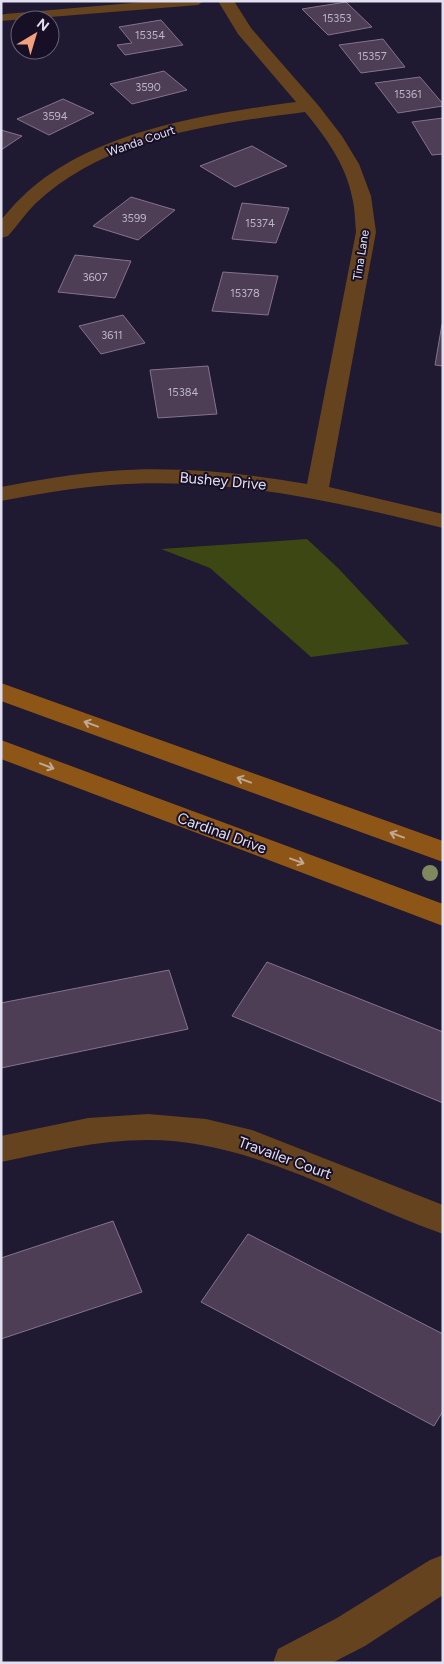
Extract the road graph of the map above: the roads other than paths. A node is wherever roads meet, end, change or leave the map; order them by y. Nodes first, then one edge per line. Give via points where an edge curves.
1 (198, 1) edge
2 (226, 1) edge
3 (5, 18) dead end
4 (307, 106) junction
5 (1, 232) edge
6 (317, 491) junction
7 (1, 494) edge
8 (443, 521) edge
9 (1, 692) edge
10 (1, 749) edge
11 (443, 852) edge
12 (443, 915) edge
13 (1, 1149) edge
14 (443, 1220) edge
15 (443, 1573) edge
16 (292, 1663) edge

1 - 3 lane
2 - 4 street, Tina Lane via 242,29
4 - 5 street, Wanda Court via 201,122 121,146 54,181 27,202
4 - 6 street, Tina Lane via 332,132 350,160 361,189 366,220 365,242
6 - 7 street, Bushey Drive via 219,479 159,476 98,478
6 - 8 street, Bushey Drive
11 -> 9 main road
10 -> 12 main road, Cardinal Drive
13 - 14 street, Travailer Court via 88,1131 148,1127 206,1132 252,1144
15 - 16 street via 351,1632

